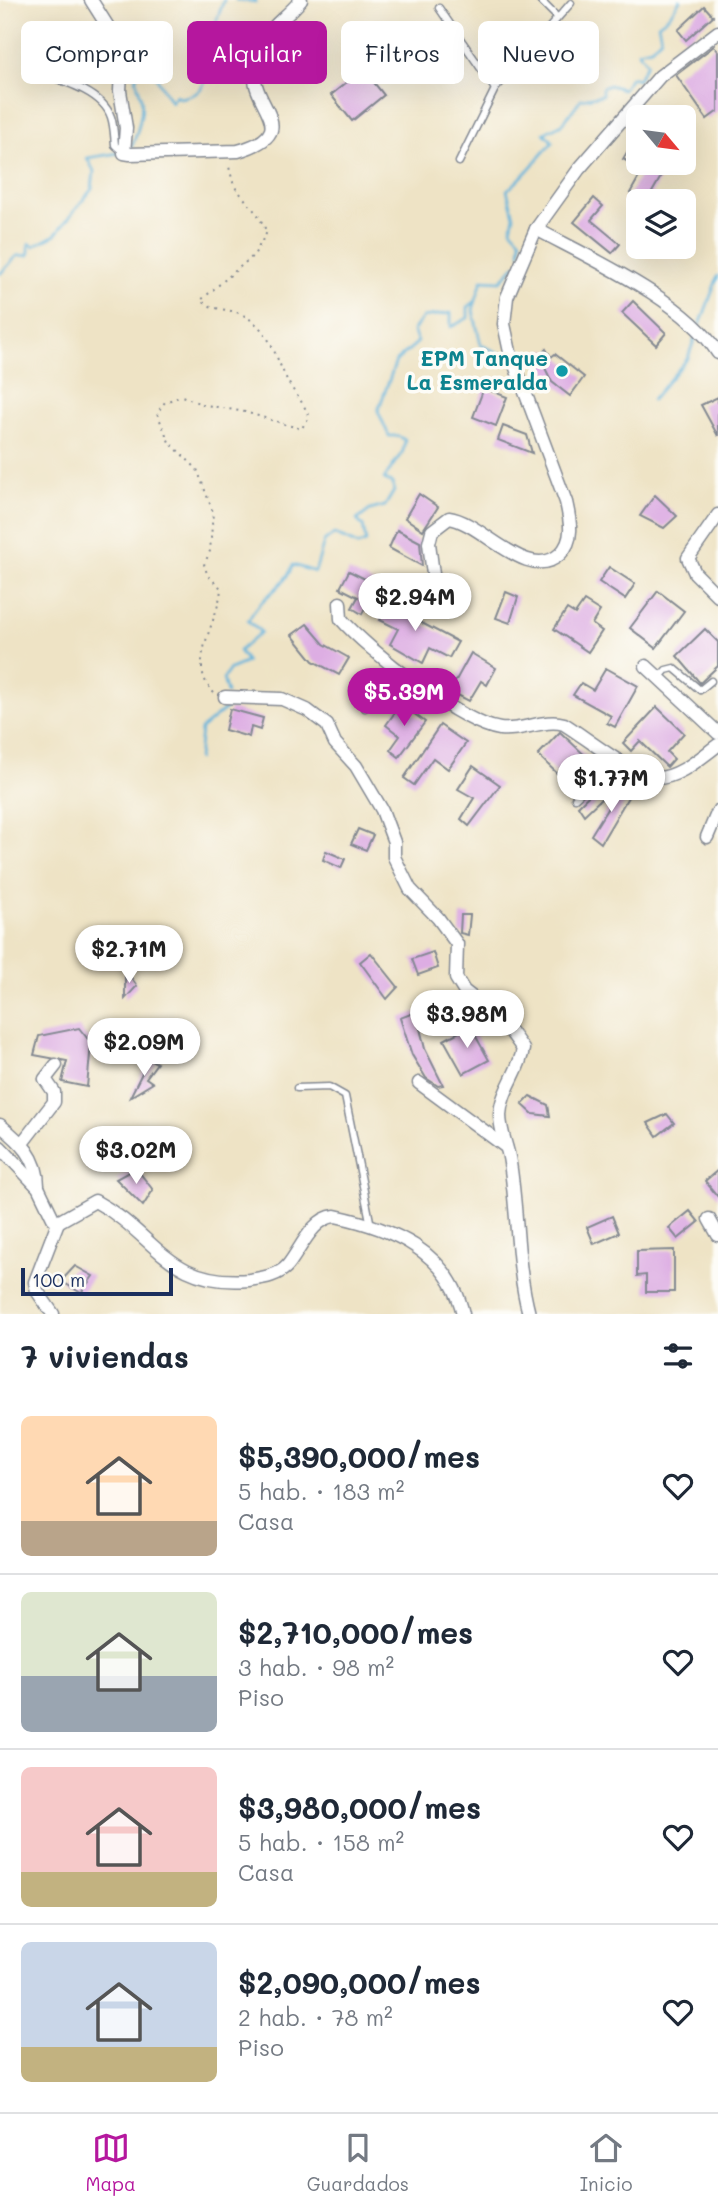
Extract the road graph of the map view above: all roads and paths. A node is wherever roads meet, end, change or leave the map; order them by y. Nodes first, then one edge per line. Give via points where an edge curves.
1 (91, 0) edge
2 (301, 0) edge
3 (540, 0) edge
4 (571, 3) dead end
5 (439, 8) dead end
6 (557, 17) junction
7 (718, 32) edge
8 (70, 84) edge
9 (495, 89) junction
10 (226, 152) junction
11 (124, 153) junction
12 (458, 162) dead end
13 (536, 229) junction
14 (718, 353) edge
15 (718, 515) edge
16 (434, 582) dead end
17 (718, 596) edge
18 (340, 603) dead end
19 (646, 666) dead end
20 (659, 679) junction
21 (711, 681) dead end
22 (225, 697) joint
23 (444, 701) junction
24 (365, 708) dead end
25 (718, 733) edge
26 (718, 745) edge
27 (617, 759) junction
28 (575, 798) dead end
29 (718, 811) edge
30 (707, 837) dead end
31 (56, 1065) dead end
32 (419, 1083) dead end
33 (297, 1088) dead end
34 (0, 1111) edge
35 (0, 1117) edge
36 (0, 1125) edge
37 (23, 1142) junction
38 (506, 1146) junction
39 (0, 1147) edge
40 (38, 1187) junction
41 (709, 1219) dead end
42 (58, 1222) junction
43 (371, 1226) junction
44 (718, 1235) edge
45 (53, 1314) edge
46 (463, 1314) edge
47 (529, 1314) edge

1 - 11 street via 122,48
2 - 10 street via 267,33 254,69 253,81 271,116 270,135 253,147
3 - 6 lane
4 - 6 lane
5 - 9 lane
6 - 9 lane
7 - 13 street via 660,76 579,169
8 - 11 lane via 111,114 115,145
9 - 12 lane
10 - 11 street
10 - 22 path via 234,186 267,232 254,255 201,300 206,306 240,313 270,337 309,418 300,429 182,396 165,402 157,413 169,442 197,469 213,512 210,551 204,565 221,588 204,646 202,677 217,696
13 - 14 street via 672,307
13 - 16 street via 507,297 504,324 510,352 566,502 571,525 568,543 560,555 545,562 530,561 512,555 464,520 449,518 432,531 429,543
15 - 17 street via 688,558 695,573
18 - 23 street via 338,613 348,627
19 - 20 street
20 - 21 lane via 674,668 700,690
20 - 25 street
22 - 38 street via 282,699 307,709 327,725 335,743 362,776 382,810 394,842 394,857 410,890 457,944 456,978 464,991 503,1021 523,1049 520,1066 503,1098 500,1116
23 - 24 lane via 430,707 387,683
23 - 27 street via 480,725 497,729 564,724
26 - 27 street via 690,765 657,778
27 - 28 lane
29 - 30 street
31 - 37 street via 46,1079 54,1102
32 - 38 street
33 - 43 lane via 328,1087 345,1096
34 - 35 street
36 - 37 street
37 - 40 street
38 - 47 street
39 - 40 street
40 - 42 street
41 - 44 street
42 - 43 street via 95,1201 177,1267 201,1277 231,1281 283,1272 314,1227 328,1217
42 - 45 street via 34,1282
43 - 46 street via 392,1231 422,1250 456,1290

